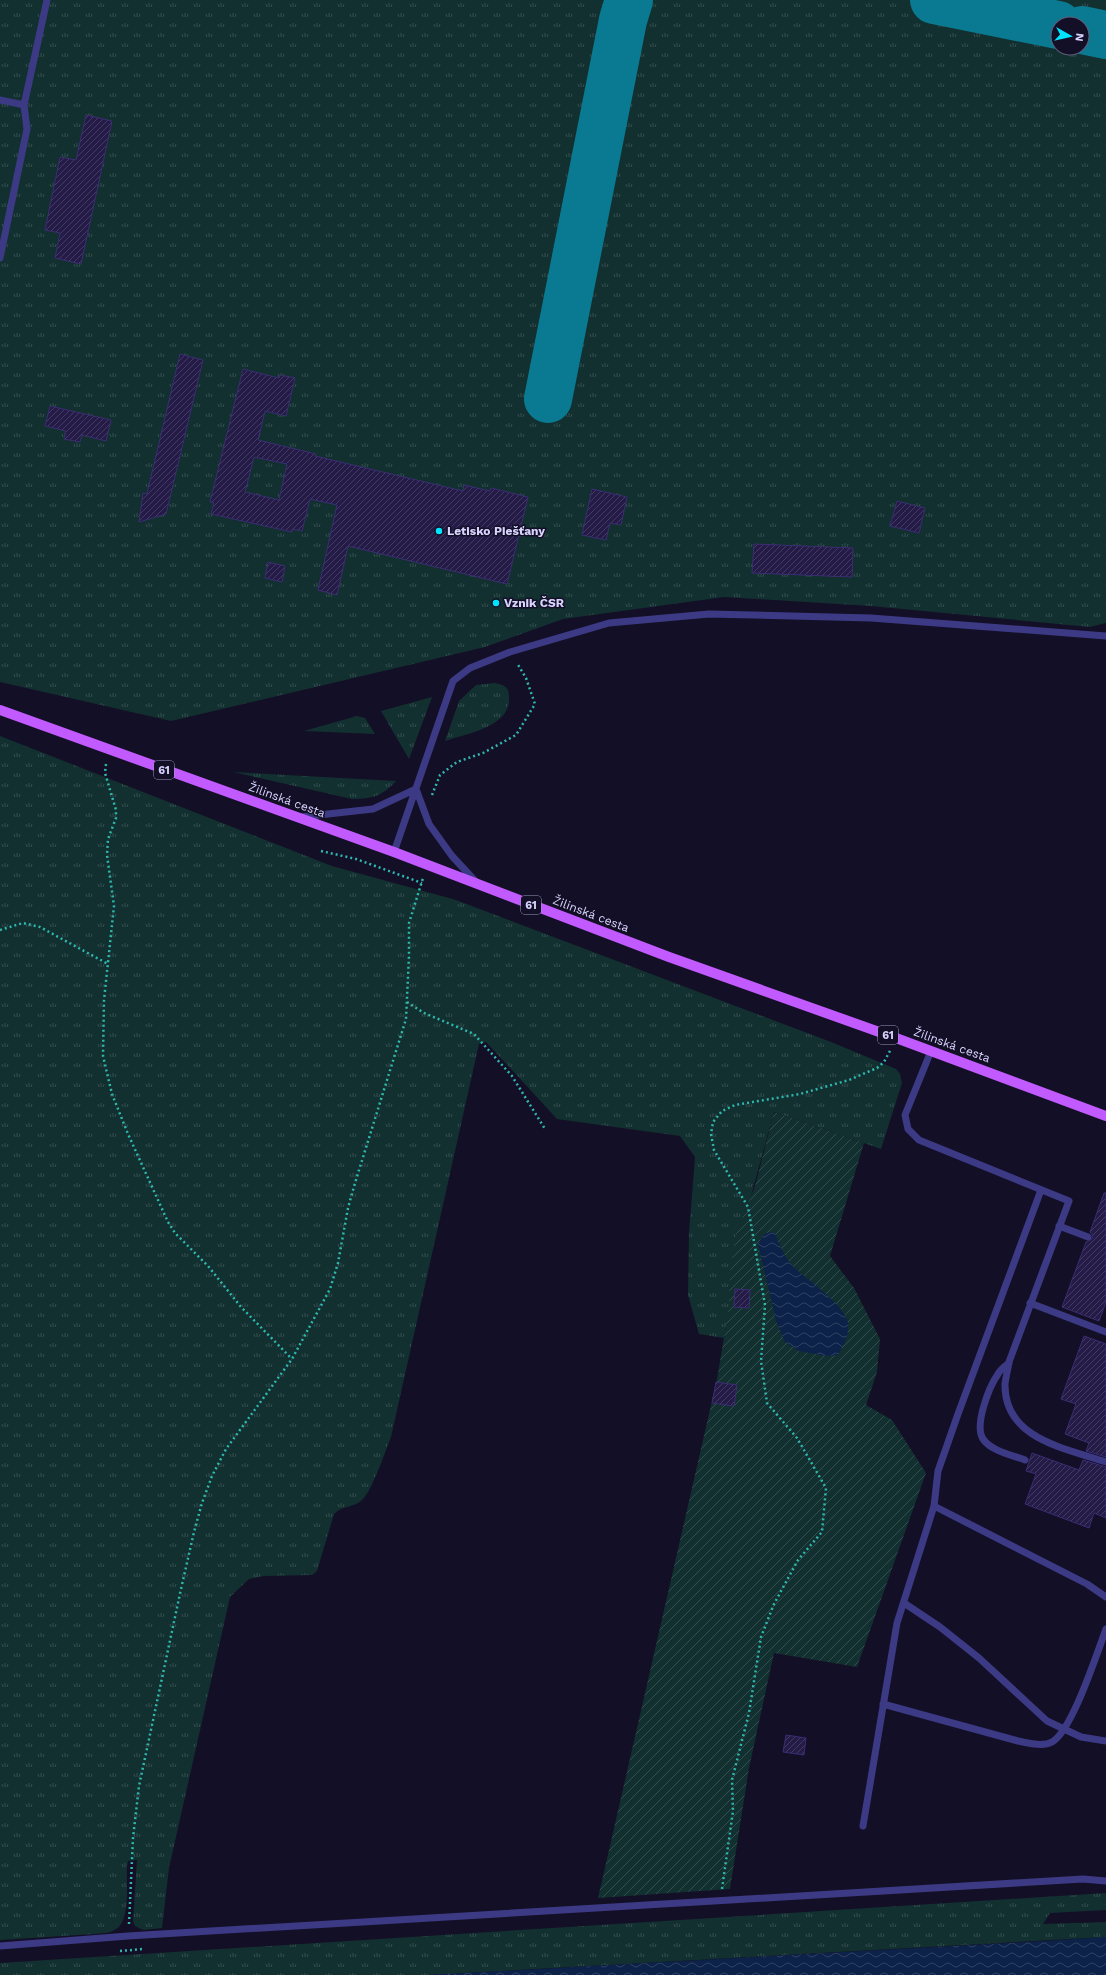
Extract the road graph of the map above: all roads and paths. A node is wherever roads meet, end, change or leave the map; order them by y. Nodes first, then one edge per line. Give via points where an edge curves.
1 (47, 0) edge
2 (0, 100) edge
3 (24, 106) junction
4 (0, 258) edge
5 (1106, 636) edge
6 (510, 652) junction
7 (0, 710) edge
8 (109, 751) junction
9 (420, 779) junction
10 (416, 789) junction
11 (297, 817) junction
12 (322, 851) dead end
13 (394, 852) junction
14 (428, 865) junction
15 (422, 883) junction
16 (478, 884) junction
17 (0, 930) edge
18 (108, 964) junction
19 (407, 1002) junction
20 (896, 1038) junction
21 (931, 1051) junction
22 (1106, 1116) edge
23 (545, 1129) dead end
24 (1041, 1190) junction
25 (1059, 1226) junction
26 (1088, 1237) dead end
27 (1030, 1303) junction
28 (1106, 1332) edge
29 (292, 1359) junction
30 (1009, 1363) junction
31 (1024, 1460) dead end
32 (1106, 1462) edge
33 (934, 1506) junction
34 (1106, 1597) edge
35 (904, 1603) junction
36 (1106, 1629) edge
37 (883, 1704) junction
38 (1065, 1730) junction
39 (1106, 1741) edge
40 (863, 1826) dead end
41 (1106, 1881) edge
42 (721, 1890) dead end
43 (128, 1936) junction
44 (0, 1946) edge

1 - 3 lane
2 - 3 lane
3 - 4 lane via 27,129
5 - 6 lane via 871,618 708,614 609,623
6 - 9 lane via 470,668 453,681
6 - 9 path via 526,678 535,704 516,735 457,762 440,775 431,798
7 - 8 main road, Žilinská cesta / 61
8 - 11 main road, Žilinská cesta / 61
8 - 18 path via 105,773 116,818 108,839 106,855 114,906
9 - 10 lane
10 - 11 lane via 373,809
10 - 13 lane
10 - 16 lane via 429,824 452,856
11 - 13 main road, Žilinská cesta / 61
12 - 15 path via 356,859
13 - 14 main road, Žilinská cesta / 61
14 - 15 path
14 - 16 main road, Žilinská cesta / 61
15 - 19 path via 409,923
16 - 20 main road, Žilinská cesta / 61 via 669,957
17 - 18 path via 23,923 35,925
18 - 29 path via 102,1046 105,1072 158,1203 175,1233
19 - 23 path via 424,1013 474,1034 512,1076
19 - 29 path via 406,1019 348,1208 335,1276 318,1315
20 - 21 main road, Žilinská cesta / 61
20 - 42 path via 884,1062 877,1068 849,1080 800,1094 735,1105 722,1111 713,1122 711,1134 714,1150 748,1207 765,1306 761,1361 767,1403 797,1438 826,1488 822,1532 798,1560 774,1604 761,1637 749,1713 732,1780 733,1811
21 - 22 main road, Žilinská cesta / 61
21 - 24 lane via 905,1115 908,1129 920,1140
24 - 25 lane via 1069,1201
24 - 33 lane via 938,1471
25 - 26 lane
25 - 27 lane
27 - 28 lane
27 - 30 lane
29 - 43 path via 226,1449 212,1476 194,1532 139,1786 133,1838
30 - 31 lane via 998,1374 987,1397 980,1418 980,1430 987,1444
30 - 32 lane via 1005,1384 1014,1418 1021,1427 1040,1439
33 - 34 lane via 1080,1580
33 - 35 lane
35 - 37 lane via 897,1623
35 - 38 lane via 979,1658 1047,1721
36 - 38 lane
37 - 38 lane via 1018,1742 1051,1742
37 - 40 lane
38 - 39 lane via 1081,1737
41 - 43 lane via 1082,1879 905,1888
43 - 44 lane

